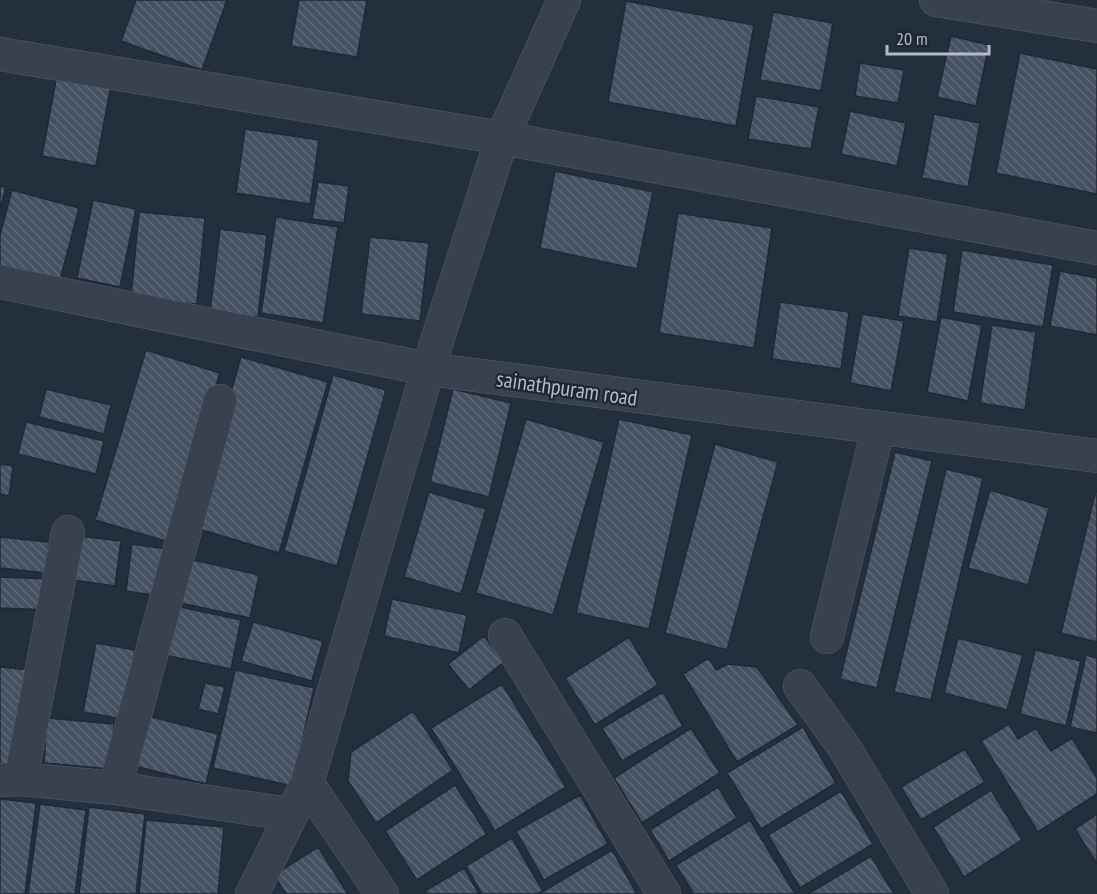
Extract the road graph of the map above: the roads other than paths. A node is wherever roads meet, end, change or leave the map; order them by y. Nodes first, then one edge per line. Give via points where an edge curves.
1 (564, 0) edge
2 (936, 0) edge
3 (1097, 26) edge
4 (0, 54) edge
5 (502, 138) junction
6 (1097, 248) edge
7 (0, 282) edge
8 (428, 369) junction
9 (220, 401) dead end
10 (878, 429) junction
11 (1097, 456) edge
12 (68, 532) dead end
13 (505, 635) dead end
14 (827, 637) dead end
15 (800, 686) dead end
16 (10, 779) edge
17 (306, 783) junction
18 (115, 788) junction
19 (289, 814) junction
20 (252, 894) edge
21 (382, 894) edge
22 (664, 894) edge
23 (932, 894) edge

1 - 5 street
2 - 3 street
4 - 5 street
5 - 6 street
5 - 8 street
7 - 8 street, sainathpuram road
8 - 10 street, sainathpuram road
8 - 17 street
9 - 18 street
10 - 11 street, sainathpuram road
10 - 14 street
12 - 16 street
13 - 22 street
15 - 23 street via 844,747
16 - 18 street
17 - 19 street
17 - 21 street
18 - 19 street
19 - 20 street

